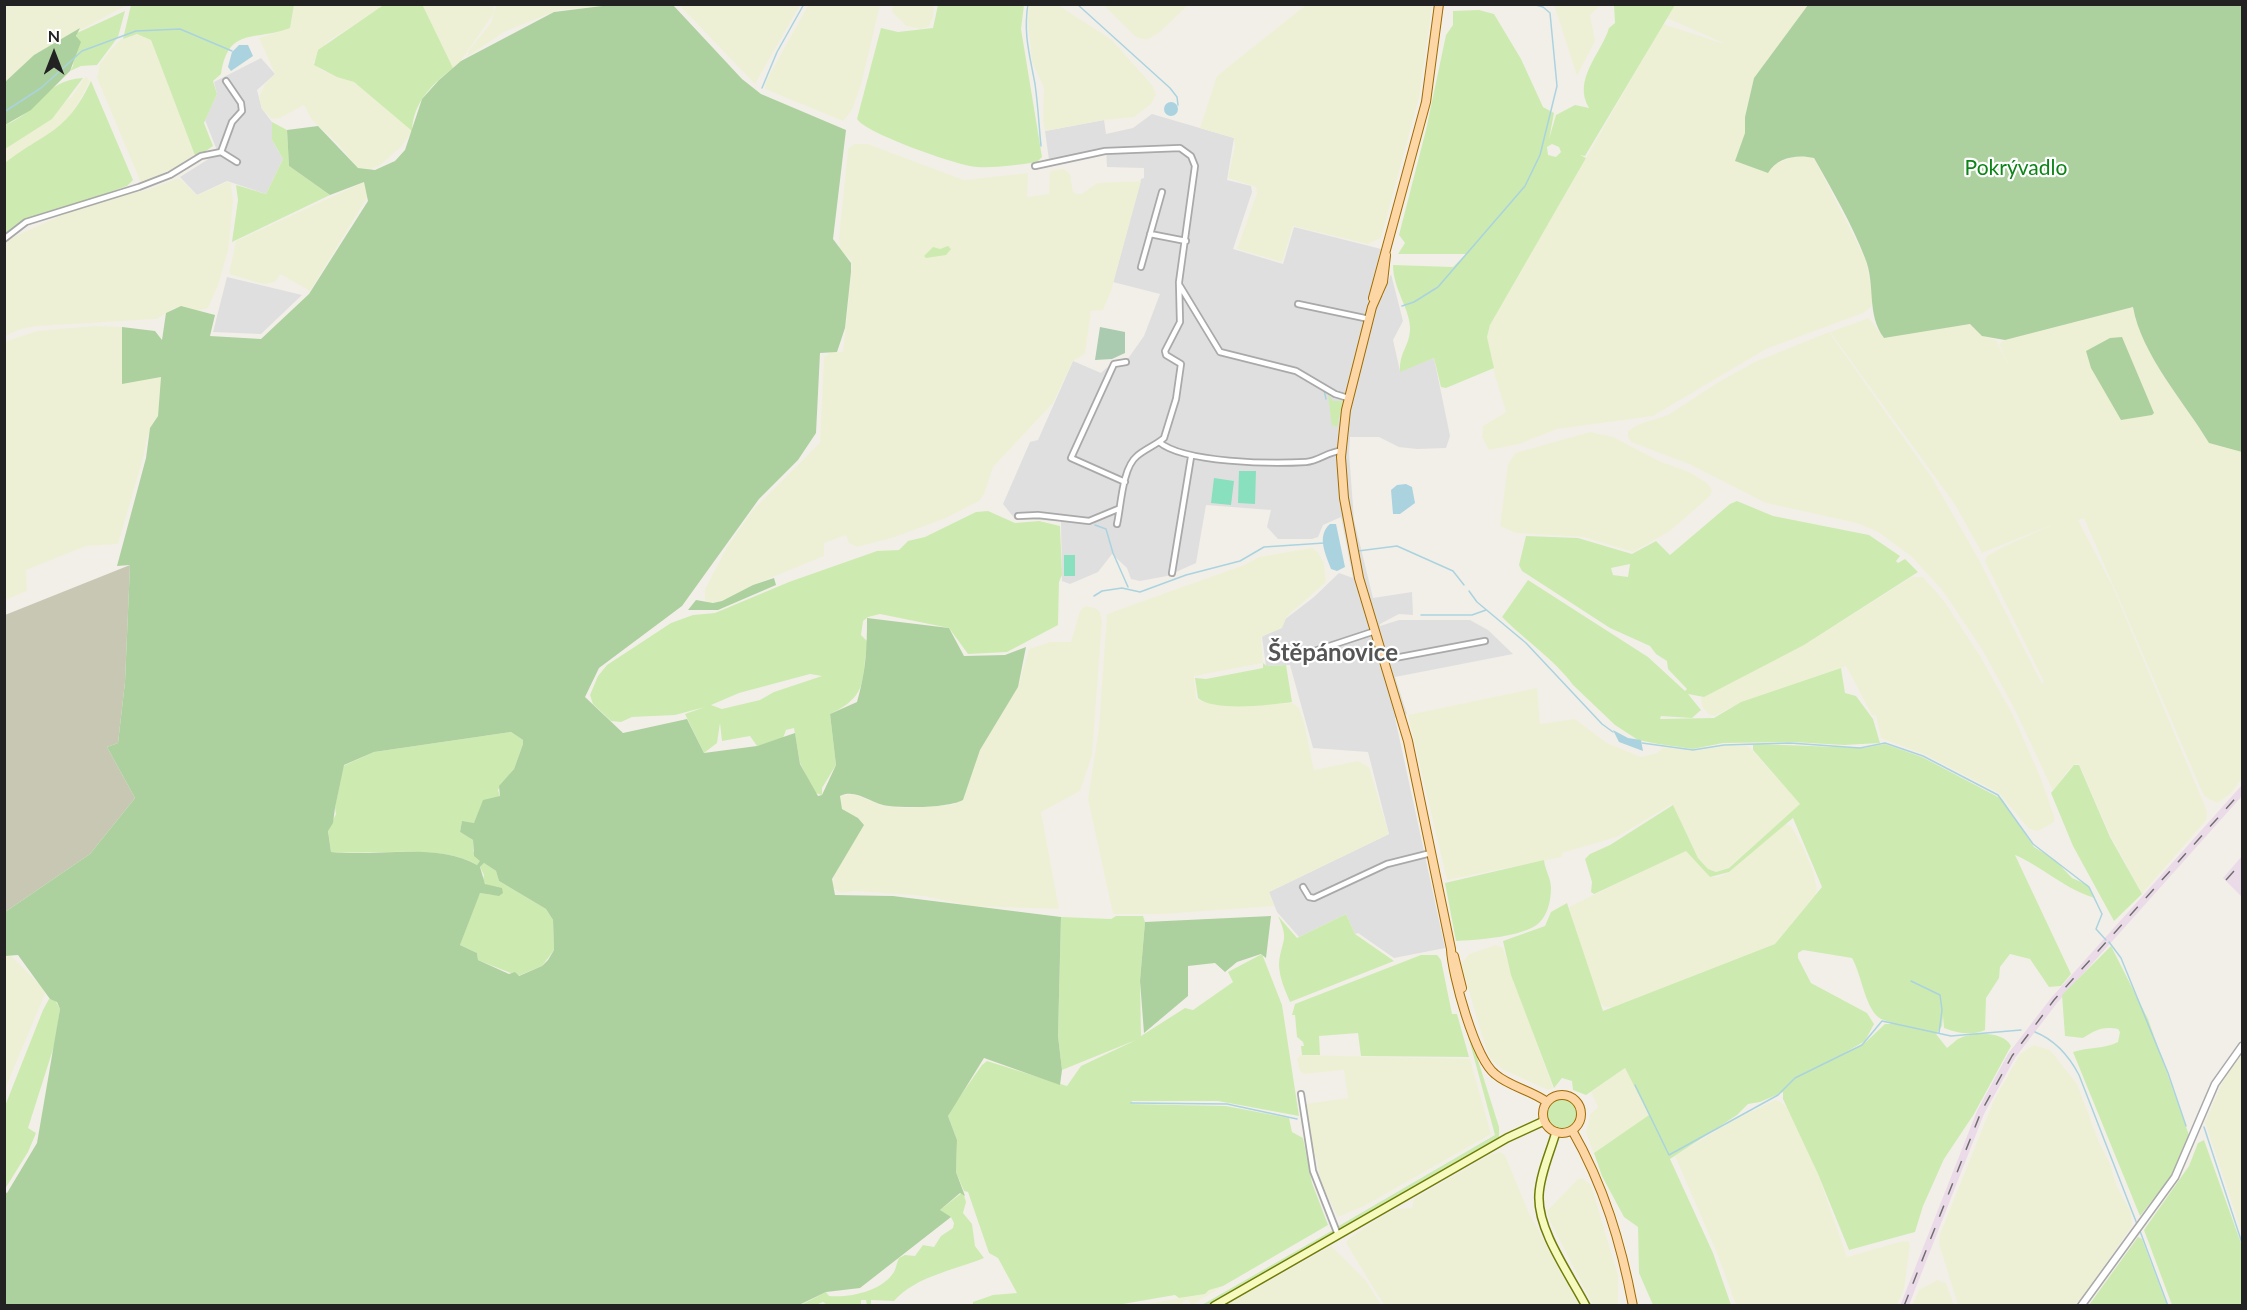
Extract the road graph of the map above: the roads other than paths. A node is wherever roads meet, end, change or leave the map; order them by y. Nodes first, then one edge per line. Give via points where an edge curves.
1 (1439, 4) edge
2 (226, 81) dead end
3 (221, 152) junction
4 (237, 162) dead end
5 (1035, 166) dead end
6 (1162, 192) dead end
7 (1150, 234) junction
8 (4, 239) edge
9 (1186, 241) junction
10 (1141, 267) dead end
11 (1180, 286) junction
12 (1298, 304) dead end
13 (1369, 319) junction
14 (1126, 362) dead end
15 (1348, 398) junction
16 (1159, 442) junction
17 (1341, 451) junction
18 (1191, 457) junction
19 (1125, 482) junction
20 (1118, 509) junction
21 (1018, 516) dead end
22 (1117, 524) dead end
23 (1172, 573) dead end
24 (1375, 631) junction
25 (1485, 641) dead end
26 (1296, 657) dead end
27 (1384, 660) junction
28 (1431, 853) junction
29 (1303, 887) dead end
30 (2242, 1046) edge
31 (1301, 1095) dead end
32 (1547, 1102) junction
33 (1544, 1121) junction
34 (1572, 1130) junction
35 (1556, 1132) junction
36 (1338, 1235) junction
37 (1214, 1305) edge
38 (1586, 1305) edge
39 (1633, 1305) edge
40 (2080, 1305) edge

1 - 13 main road via 1426,102 1386,255 1383,282
2 - 3 street via 242,111 232,122
3 - 4 street
3 - 8 street via 201,156 140,187 26,222
5 - 9 street via 1105,151 1180,148 1191,156 1195,166
6 - 7 street
7 - 9 street
7 - 10 street
9 - 11 street
11 - 15 street via 1220,352 1296,371
11 - 16 street via 1180,322 1165,352 1181,366 1170,426
12 - 13 street
13 - 15 main road
14 - 19 street via 1114,364 1071,458
15 - 17 main road
16 - 18 street
16 - 19 street via 1134,458
17 - 18 street via 1306,462
17 - 24 main road via 1350,539
18 - 23 street
19 - 20 street
20 - 21 street via 1089,521
20 - 22 street
24 - 26 street
24 - 27 main road
25 - 27 street
27 - 28 main road via 1408,741
28 - 29 street via 1387,864 1314,898
28 - 32 main road via 1476,1044 1487,1067 1501,1079
30 - 40 street via 2215,1084 2175,1177
31 - 36 street via 1313,1171
32 - 33 main road
32 - 34 main road via 1563,1095 1577,1102 1581,1118
33 - 35 main road
33 - 36 main road
34 - 35 main road
34 - 39 main road via 1610,1211
35 - 38 main road via 1540,1184 1540,1212
36 - 37 main road

